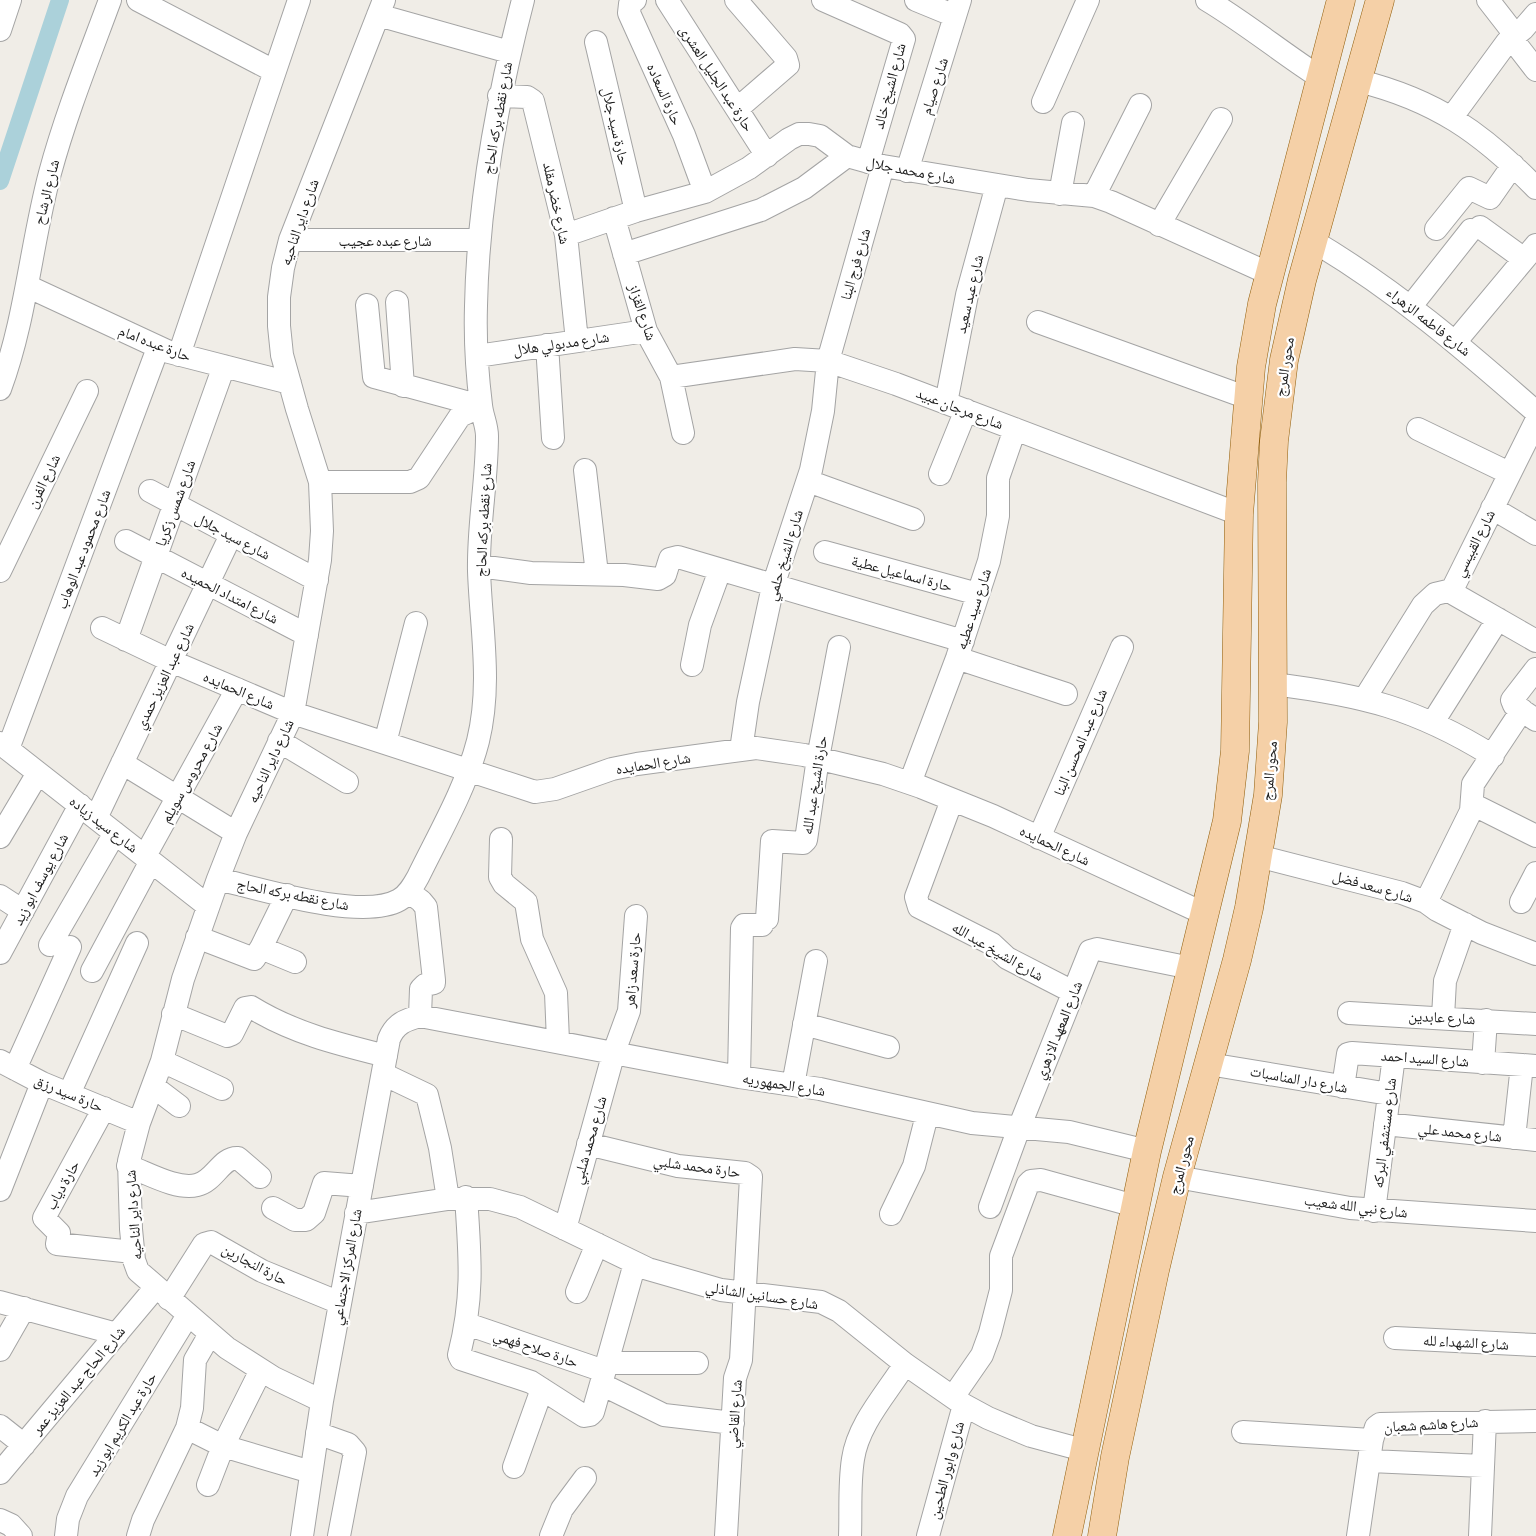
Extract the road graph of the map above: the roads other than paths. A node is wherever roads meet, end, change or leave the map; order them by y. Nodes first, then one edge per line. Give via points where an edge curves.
1 (10, 0) edge
2 (110, 0) edge
3 (138, 0) edge
4 (299, 0) edge
5 (635, 0) edge
6 (667, 0) edge
7 (736, 0) edge
8 (823, 0) edge
9 (916, 0) edge
10 (1088, 0) edge
11 (1207, 0) edge
12 (1341, 0) edge
13 (1380, 0) edge
14 (1488, 0) edge
15 (519, 1) edge
16 (381, 8) edge
17 (958, 8) edge
18 (1536, 14) edge
19 (0, 30) edge
20 (1514, 38) junction
21 (596, 42) dead end
22 (509, 52) junction
23 (1536, 70) edge
24 (274, 71) junction
25 (1321, 78) junction
26 (1359, 81) junction
27 (499, 96) junction
28 (1043, 102) dead end
29 (1140, 105) dead end
30 (737, 109) junction
31 (1452, 117) junction
32 (1221, 119) dead end
33 (1073, 123) dead end
34 (767, 156) junction
35 (866, 161) junction
36 (1513, 165) junction
37 (907, 171) junction
38 (997, 186) junction
39 (1536, 188) edge
40 (704, 192) junction
41 (1060, 194) junction
42 (1094, 196) junction
43 (636, 211) junction
44 (614, 218) junction
45 (1159, 225) junction
46 (1436, 229) dead end
47 (566, 235) junction
48 (290, 240) junction
49 (480, 240) junction
50 (1313, 241) junction
51 (1530, 252) edge
52 (624, 254) junction
53 (1270, 274) junction
54 (27, 286) junction
55 (397, 302) dead end
56 (367, 305) dead end
57 (1411, 306) junction
58 (1038, 322) dead end
59 (646, 331) junction
60 (577, 341) junction
61 (1456, 341) junction
62 (546, 345) junction
63 (169, 351) junction
64 (476, 356) junction
65 (828, 362) junction
66 (224, 366) junction
67 (671, 377) junction
68 (290, 383) junction
69 (403, 386) junction
70 (0, 389) edge
71 (87, 391) dead end
72 (1248, 398) junction
73 (481, 406) junction
74 (956, 406) junction
75 (1535, 424) edge
76 (1015, 429) junction
77 (1418, 429) dead end
78 (683, 433) dead end
79 (553, 438) dead end
80 (585, 470) dead end
81 (1509, 473) junction
82 (940, 474) dead end
83 (808, 481) junction
84 (320, 482) junction
85 (150, 492) dead end
86 (174, 504) junction
87 (1492, 508) junction
88 (1239, 514) junction
89 (913, 519) dead end
90 (232, 534) junction
91 (1536, 534) edge
92 (126, 541) dead end
93 (826, 552) dead end
94 (155, 556) junction
95 (479, 566) junction
96 (720, 570) junction
97 (0, 571) edge
98 (597, 574) junction
99 (317, 580) junction
100 (208, 584) junction
101 (773, 586) junction
102 (1452, 590) junction
103 (978, 594) junction
104 (1498, 619) junction
105 (416, 623) dead end
106 (102, 628) dead end
107 (307, 635) junction
108 (126, 640) junction
109 (1536, 641) edge
110 (838, 647) dead end
111 (1122, 647) dead end
112 (960, 650) junction
113 (171, 661) junction
114 (692, 665) dead end
115 (1536, 669) edge
116 (1273, 684) junction
117 (237, 689) junction
118 (1066, 694) dead end
119 (1365, 698) junction
120 (292, 713) junction
121 (1529, 715) edge
122 (1433, 722) junction
123 (279, 741) junction
124 (384, 743) junction
125 (4, 746) edge
126 (741, 750) junction
127 (1493, 756) junction
128 (818, 758) junction
129 (122, 763) junction
130 (468, 771) junction
131 (38, 773) junction
132 (347, 782) dead end
133 (910, 783) junction
134 (1231, 790) junction
135 (1268, 795) junction
136 (178, 797) junction
137 (952, 800) junction
138 (1472, 804) junction
139 (88, 812) junction
140 (115, 833) junction
141 (236, 833) junction
142 (1536, 836) edge
143 (0, 837) edge
144 (1039, 838) junction
145 (501, 839) dead end
146 (1258, 856) junction
147 (148, 859) junction
148 (1536, 872) edge
149 (218, 879) junction
150 (409, 892) junction
151 (287, 895) junction
152 (0, 896) edge
153 (1426, 902) junction
154 (1521, 902) dead end
155 (208, 906) junction
156 (23, 911) junction
157 (1205, 914) junction
158 (636, 916) dead end
159 (1465, 924) junction
160 (197, 937) junction
161 (137, 943) dead end
162 (261, 948) junction
163 (0, 954) edge
164 (1536, 954) edge
165 (816, 961) dead end
166 (295, 962) dead end
167 (1191, 968) junction
168 (92, 971) dead end
169 (1073, 992) junction
170 (1349, 1013) dead end
171 (173, 1014) junction
172 (420, 1016) junction
173 (1444, 1017) junction
174 (1486, 1020) junction
175 (804, 1024) junction
176 (1536, 1024) edge
177 (558, 1041) junction
178 (888, 1047) dead end
179 (614, 1052) junction
180 (1394, 1056) junction
181 (162, 1061) junction
182 (1483, 1063) junction
183 (1209, 1064) junction
184 (7, 1065) edge
185 (384, 1065) junction
186 (1529, 1065) edge
187 (739, 1077) junction
188 (42, 1083) junction
189 (793, 1085) junction
190 (154, 1087) junction
191 (1343, 1087) junction
192 (222, 1089) dead end
193 (69, 1094) junction
194 (1389, 1094) junction
195 (179, 1106) dead end
196 (104, 1108) junction
197 (927, 1115) junction
198 (139, 1123) junction
199 (1385, 1124) junction
200 (1018, 1128) junction
201 (1514, 1138) junction
202 (1536, 1140) edge
203 (588, 1144) junction
204 (1147, 1151) junction
205 (128, 1166) junction
206 (260, 1177) dead end
207 (1177, 1177) junction
208 (362, 1186) junction
209 (0, 1190) edge
210 (457, 1198) junction
211 (1135, 1206) junction
212 (990, 1207) dead end
213 (273, 1208) dead end
214 (1374, 1210) junction
215 (356, 1213) junction
216 (891, 1214) dead end
217 (1536, 1221) edge
218 (565, 1228) junction
219 (598, 1244) junction
220 (133, 1252) junction
221 (635, 1263) junction
222 (577, 1292) dead end
223 (162, 1293) junction
224 (744, 1293) junction
225 (0, 1302) edge
226 (340, 1303) junction
227 (24, 1308) junction
228 (188, 1315) junction
229 (467, 1324) junction
230 (117, 1334) junction
231 (210, 1334) junction
232 (1395, 1338) dead end
233 (1536, 1345) edge
234 (0, 1350) edge
235 (697, 1363) dead end
236 (906, 1364) junction
237 (261, 1370) junction
238 (604, 1373) junction
239 (542, 1389) junction
240 (322, 1401) junction
241 (958, 1401) junction
242 (1485, 1421) junction
243 (1536, 1422) edge
244 (733, 1423) junction
245 (0, 1426) edge
246 (187, 1428) junction
247 (1243, 1432) dead end
248 (317, 1433) junction
249 (24, 1445) junction
250 (223, 1446) junction
251 (1083, 1450) junction
252 (1371, 1451) junction
253 (1483, 1466) junction
254 (514, 1467) dead end
255 (311, 1472) junction
256 (0, 1473) edge
257 (585, 1478) dead end
258 (208, 1485) dead end
259 (0, 1520) edge
260 (21, 1536) edge
261 (66, 1536) edge
262 (138, 1536) edge
263 (302, 1536) edge
264 (338, 1536) edge
265 (551, 1536) edge
266 (726, 1536) edge
267 (850, 1536) edge
268 (928, 1536) edge
269 (1067, 1536) edge
270 (1102, 1536) edge
271 (1358, 1536) edge
272 (1480, 1536) edge

1 - 19 street
2 - 54 street, شارع الرشاح via 53,164 39,217
3 - 24 street
4 - 24 street, شارع محمود عبد الوهاب
5 - 40 street, حارة السعاده via 630,4 629,13 684,135
6 - 30 street, حارة عبد الجليل العشرى
7 - 30 street via 786,58 788,65
8 - 35 street, شارع الشيخ خالد via 900,34 904,39
9 - 17 street
10 - 28 street
11 - 25 street
12 - 25 main road, محور المرج
13 - 26 main road, محور المرج
14 - 20 street
15 - 22 street, شارع نقطه بركه الحاج
16 - 22 street
16 - 48 street, شارع داير الناحيه
17 - 37 street, شارع صيام
18 - 20 street
20 - 23 street
20 - 31 street
21 - 43 street, حارة سيد جلال
22 - 27 street, شارع نقطه بركه الحاج
24 - 63 street, شارع محمود عبد الوهاب
25 - 53 main road, محور المرج
26 - 31 street via 1398,92
26 - 50 main road, محور المرج
27 - 47 street, شارع خضر مقلد via 527,97 533,101
27 - 49 street, شارع نقطه بركه الحاج via 483,197
29 - 42 street
30 - 34 street, حارة عبد الجليل العشرى
31 - 36 street
32 - 45 street
33 - 41 street
34 - 35 street, شارع محمد جلال via 789,138 809,134 820,136
34 - 40 street, شارع محمد جلال
35 - 37 street, شارع محمد جلال
35 - 52 street via 761,210
35 - 65 street, شارع فرج البنا
36 - 39 street
36 - 46 street via 1490,198 1468,189
37 - 38 street, شارع محمد جلال
38 - 41 street, شارع محمد جلال
38 - 74 street, شارع عبد سعيد via 967,295
40 - 43 street, شارع محمد جلال
41 - 42 street, شارع محمد جلال
42 - 45 street, شارع محمد جلال
43 - 44 street, شارع محمد جلال
44 - 47 street, شارع محمد جلال
44 - 52 street, شارع القزاز
45 - 53 street, شارع محمد جلال
47 - 60 street, شارع خضر مقلد
48 - 49 street, شارع عبده عجيب
48 - 68 street, شارع داير الناحيه via 279,297 281,345
49 - 64 street, شارع نقطه بركه الحاج
50 - 57 street, شارع فاطمه الزهراء
50 - 116 main road, محور المرج via 1290,328 1274,441
51 - 57 street via 1475,229
51 - 61 street
52 - 59 street, شارع القزاز
53 - 72 main road, محور المرج via 1256,336
54 - 63 street, حارة عبده امام
54 - 70 street, شارع الرشاح via 18,331
55 - 69 street
56 - 69 street via 373,374 377,379
57 - 61 street, شارع فاطمه الزهراء
58 - 72 street
59 - 60 street, شارع مدبولي هلال
59 - 67 street, شارع القزاز
60 - 62 street, شارع مدبولي هلال
61 - 75 street, شارع فاطمه الزهراء
62 - 64 street, شارع مدبولي هلال
62 - 79 street
63 - 66 street, حارة عبده امام
63 - 125 street, شارع محمود عبد الوهاب
64 - 73 street, شارع نقطه بركه الحاج
65 - 67 street, شارع مرجان عبيد via 795,359
65 - 74 street, شارع مرجان عبيد
65 - 83 street, شارع الشيخ حلمي via 819,436
66 - 68 street, حارة عبده امام
66 - 86 street, شارع شمس زكريا
67 - 78 street, شارع القزاز
68 - 84 street, شارع داير الناحيه
69 - 73 street
71 - 97 street, شارع الفرن
72 - 88 main road, محور المرج
73 - 84 street via 460,416 419,478 410,482
73 - 95 street, شارع نقطه بركه الحاج via 487,434
74 - 76 street, شارع مرجان عبيد
74 - 82 street, شارع عبد سعيد
75 - 81 street, شارع القبيسي
76 - 88 street, شارع مرجان عبيد
76 - 103 street, شارع سيد عطيه via 998,478 998,516
77 - 81 street
80 - 98 street
81 - 87 street, شارع القبيسي
83 - 89 street
83 - 101 street, شارع الشيخ حلمي
84 - 99 street, شارع داير الناحيه via 322,531
85 - 86 street, شارع سيد جلال
86 - 90 street, شارع سيد جلال
86 - 94 street, شارع شمس زكريا
87 - 91 street
87 - 102 street, شارع القبيسي
88 - 134 main road, محور المرج via 1237,713
90 - 99 street, شارع سيد جلال
90 - 100 street, شارع عبد العزيز حمدي
92 - 94 street, شارع امتداد الحميده
93 - 103 street, حارة اسماعيل عطية
94 - 100 street, شارع امتداد الحميده
94 - 108 street, شارع شمس زكريا
95 - 98 street via 531,573
95 - 130 street, شارع نقطه بركه الحاج via 486,662 484,708 478,742
96 - 98 street via 675,557 670,559 662,578
96 - 101 street
96 - 114 street via 700,625
99 - 107 street, شارع داير الناحيه
100 - 107 street, شارع امتداد الحميده
100 - 113 street, شارع عبد العزيز حمدي
101 - 112 street
101 - 126 street, شارع الشيخ حلمي
102 - 104 street
102 - 119 street, شارع القبيسي via 1435,594 1423,605
103 - 112 street, شارع سيد عطيه
104 - 109 street
104 - 122 street
105 - 124 street
106 - 108 street, شارع الحمايده
107 - 120 street, شارع داير الناحيه
108 - 113 street, شارع الحمايده
110 - 128 street, حارة الشيخ عبد الله
111 - 144 street, شارع عبد المحسن البنا
112 - 118 street
112 - 133 street, شارع سيد عطيه
113 - 117 street, شارع الحمايده
113 - 129 street, شارع عبد العزيز حمدي
115 - 121 street via 1512,697 1514,705
116 - 119 street
116 - 135 main road, محور المرج
117 - 120 street, شارع الحمايده
117 - 136 street, شارع محروس سويلم
119 - 122 street
120 - 123 street, شارع داير الناحيه
120 - 124 street, شارع الحمايده
121 - 127 street
122 - 127 street
123 - 132 street
123 - 141 street, شارع داير الناحيه
124 - 130 street, شارع الحمايده
125 - 131 street, شارع سيد زياده
126 - 128 street, شارع الحمايده via 764,749
126 - 130 street, شارع الحمايده via 612,769 546,792
127 - 138 street via 1473,784
128 - 133 street, شارع الحمايده
128 - 187 street, حارة الشيخ عبد الله via 805,842 772,841 764,922 742,928
129 - 136 street
129 - 139 street, شارع عبد العزيز حمدي
130 - 150 street, شارع نقطه بركه الحاج
131 - 139 street, شارع سيد زياده
131 - 143 street
133 - 137 street, شارع الحمايده
134 - 135 main road
134 - 157 main road, محور المرج via 1221,852
135 - 146 main road, محور المرج
136 - 141 street
136 - 147 street, شارع محروس سويلم
137 - 144 street, شارع الحمايده
137 - 169 street, شارع الشيخ عبد الله via 916,898 917,904 921,910 992,944 1006,958
138 - 142 street
138 - 153 street
139 - 140 street, شارع سيد زياده
139 - 156 street, شارع يوسف ابو زيد
140 - 147 street, شارع سيد زياده
140 - 184 street
141 - 149 street, شارع داير الناحيه
144 - 157 street, شارع الحمايده
145 - 177 street via 500,877 526,902 532,939 556,993
146 - 153 street, شارع سعد فضل
146 - 183 main road, محور المرج via 1237,960
147 - 155 street, شارع سيد زياده
147 - 168 street
148 - 154 street
149 - 151 street, شارع نقطه بركه الحاج
149 - 155 street, شارع داير الناحيه
150 - 151 street, شارع نقطه بركه الحاج via 388,905 370,908
150 - 172 street via 426,907 434,980 421,989
151 - 162 street
152 - 156 street
153 - 159 street, شارع سعد فضل
155 - 160 street, شارع داير الناحيه
156 - 163 street, شارع يوسف ابو زيد
157 - 167 main road, محور المرج
158 - 179 street, حارة سعد زاهر via 630,1004
159 - 164 street, شارع سعد فضل
159 - 173 street via 1443,994
160 - 162 street via 254,959
160 - 171 street, شارع داير الناحيه
161 - 193 street
162 - 166 street
165 - 175 street
167 - 169 street, شارع المعهد الازهري via 1093,949 1088,953
167 - 204 main road, محور المرج
169 - 200 street, شارع المعهد الازهري
170 - 173 street, شارع عابدين
171 - 181 street, شارع داير الناحيه
171 - 185 street via 230,1035 245,1008 251,1007 294,1030
172 - 177 street, شارع الجمهوريه
172 - 185 street, شارع المركز الاجتماعي via 403,1021 393,1030
173 - 174 street, شارع عابدين
174 - 176 street, شارع عابدين
174 - 182 street
175 - 178 street
175 - 189 street
177 - 179 street, شارع الجمهوريه
179 - 187 street, شارع الجمهوريه
179 - 203 street, شارع محمد شلبي
180 - 182 street, شارع السيد احمد
180 - 191 street, شارع السيد احمد via 1350,1053
180 - 194 street, شارع مستشفي البركه
181 - 190 street, شارع داير الناحيه
181 - 192 street
182 - 186 street, شارع السيد احمد
183 - 191 street, شارع دار المناسبات
183 - 207 main road, محور المرج
184 - 188 street, حارة سيد رزق
185 - 208 street, شارع المركز الاجتماعي
185 - 210 street via 427,1095
186 - 201 street
187 - 189 street, شارع الجمهوريه
188 - 193 street, حارة سيد رزق
188 - 209 street
189 - 197 street, شارع الجمهوريه
190 - 195 street
190 - 198 street, شارع داير الناحيه
191 - 194 street, شارع دار المناسبات
193 - 196 street, حارة سيد رزق
194 - 199 street, شارع مستشفي البركه
196 - 198 street, حارة سيد رزق
196 - 220 street, حارة دياب via 45,1219 58,1232 57,1244
197 - 200 street, شارع الجمهوريه
197 - 216 street via 914,1166
198 - 205 street, شارع داير الناحيه
199 - 201 street, شارع محمد علي
199 - 214 street, شارع مستشفي البركه
200 - 204 street, شارع الجمهوريه via 1070,1132
200 - 212 street, شارع المعهد الازهري
201 - 202 street, شارع محمد علي
203 - 218 street, شارع محمد شلبي
203 - 224 street, حارة محمد شلبي via 678,1166 748,1174 751,1177
204 - 211 main road, محور المرج
205 - 206 street via 191,1186 207,1181 229,1159 238,1158
205 - 220 street, شارع داير الناحيه
207 - 214 street, شارع نبي الله شعيب
207 - 270 main road, محور المرج via 1134,1363
208 - 213 street via 324,1183 314,1213 306,1220 295,1220
208 - 215 street, شارع المركز الاجتماعي
210 - 215 street, شارع حسانين الشاذلي
210 - 218 street, شارع حسانين الشاذلي via 506,1202
210 - 229 street via 471,1275
211 - 241 street, شارع وابور الطحين via 1041,1180 1028,1184 1001,1256 1001,1290 990,1333
211 - 251 main road, محور المرج
214 - 217 street, شارع نبي الله شعيب
215 - 226 street, شارع المركز الاجتماعي
218 - 219 street, شارع حسانين الشاذلي
219 - 221 street, شارع حسانين الشاذلي
219 - 222 street
220 - 223 street, شارع داير الناحيه via 138,1271
221 - 224 street, شارع حسانين الشاذلي via 686,1282
221 - 238 street
223 - 226 street, حارة النجارين via 204,1244 211,1242 262,1271
223 - 228 street, شارع داير الناحيه
223 - 230 street, شارع الحاج عبد العزيز عمر
224 - 236 street, شارع حسانين الشاذلي via 821,1302 839,1311
224 - 244 street, شارع القاضي via 741,1360 735,1378
225 - 227 street
226 - 240 street, شارع المركز الاجتماعي
227 - 230 street
227 - 234 street
228 - 231 street, شارع داير الناحيه
228 - 261 street, حارة عبد الكريم ابو زيد via 78,1496 68,1519
229 - 238 street, حارة صلاح فهمي
229 - 239 street via 459,1355 461,1359
230 - 249 street, شارع الحاج عبد العزيز عمر
231 - 237 street, شارع داير الناحيه
231 - 246 street via 195,1360 192,1408
232 - 233 street, شارع الشهداء لله
235 - 238 street
236 - 241 street, شارع حسانين الشاذلي
236 - 267 street via 858,1441 853,1458
237 - 240 street, شارع داير الناحيه
237 - 250 street
238 - 239 street via 593,1412 587,1416
238 - 244 street via 664,1415
239 - 254 street
240 - 248 street, شارع المركز الاجتماعي
241 - 251 street, شارع حسانين الشاذلي via 1031,1436
241 - 268 street, شارع وابور الطحين
242 - 243 street, شارع هاشم شعبان
242 - 252 street, شارع هاشم شعبان via 1380,1424 1376,1427
242 - 253 street
244 - 266 street, شارع القاضي
245 - 249 street
246 - 250 street
246 - 262 street
247 - 252 street
248 - 255 street, شارع المركز الاجتماعي
248 - 264 street via 348,1444 354,1452
249 - 256 street, شارع الحاج عبد العزيز عمر
250 - 255 street
250 - 258 street
251 - 269 main road, محور المرج
252 - 253 street
252 - 271 street
253 - 272 street
255 - 263 street, شارع المركز الاجتماعي
257 - 265 street via 562,1509
259 - 260 street via 11,1525

